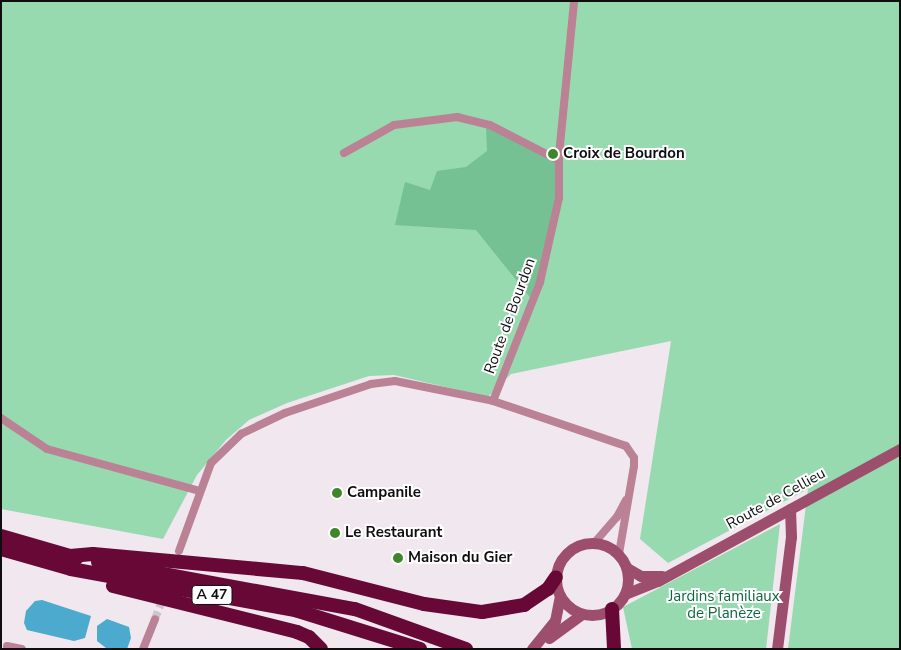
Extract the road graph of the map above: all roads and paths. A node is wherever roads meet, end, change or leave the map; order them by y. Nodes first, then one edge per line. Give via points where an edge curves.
1 (574, 1) edge
2 (344, 153) dead end
3 (558, 160) junction
4 (490, 401) junction
5 (1, 418) edge
6 (900, 449) edge
7 (199, 491) junction
8 (630, 492) junction
9 (790, 509) junction
10 (1, 536) edge
11 (595, 542) junction
12 (1, 549) edge
13 (179, 551) dead end
14 (619, 554) junction
15 (71, 562) junction
16 (627, 568) junction
17 (666, 576) junction
18 (556, 578) junction
19 (625, 594) junction
20 (560, 596) junction
21 (612, 610) junction
22 (582, 614) junction
23 (155, 619) tunnel mouth
24 (7, 646) dead end
25 (22, 649) edge
26 (143, 649) edge
27 (321, 649) edge
28 (420, 649) edge
29 (466, 649) edge
30 (532, 649) edge
31 (614, 649) edge
32 (777, 649) edge

1 - 3 street, Route de Bourdon
2 - 3 street via 394,125 458,117 490,125
3 - 4 street, Route de Bourdon via 559,198 540,282
4 - 7 street via 409,382 371,384 270,419 241,434 212,463
4 - 8 street via 626,446 634,458
5 - 7 street via 46,450
6 - 9 main road, Route de Cellieu
7 - 13 street
8 - 11 street via 617,517
8 - 14 street
9 - 17 main road, Route de Cellieu
9 - 32 main road via 791,537
10 - 15 highway, A 47
11 - 14 main road
11 - 18 main road via 576,546 567,552
12 - 15 highway, A 47
14 - 16 main road
15 - 18 highway via 93,554 302,573 424,604 475,611 524,605 548,590
15 - 27 highway via 84,578 297,632
15 - 28 highway, A 47 via 295,610
15 - 29 highway, A 47 via 355,608
16 - 17 main road, Route de Cellieu via 641,576
16 - 19 main road
17 - 19 main road, Route de Cellieu
18 - 20 main road
19 - 21 main road
20 - 22 main road via 573,610
20 - 30 main road via 555,621
21 - 22 main road via 602,614
21 - 31 highway
22 - 30 main road
23 - 26 street
24 - 25 street

